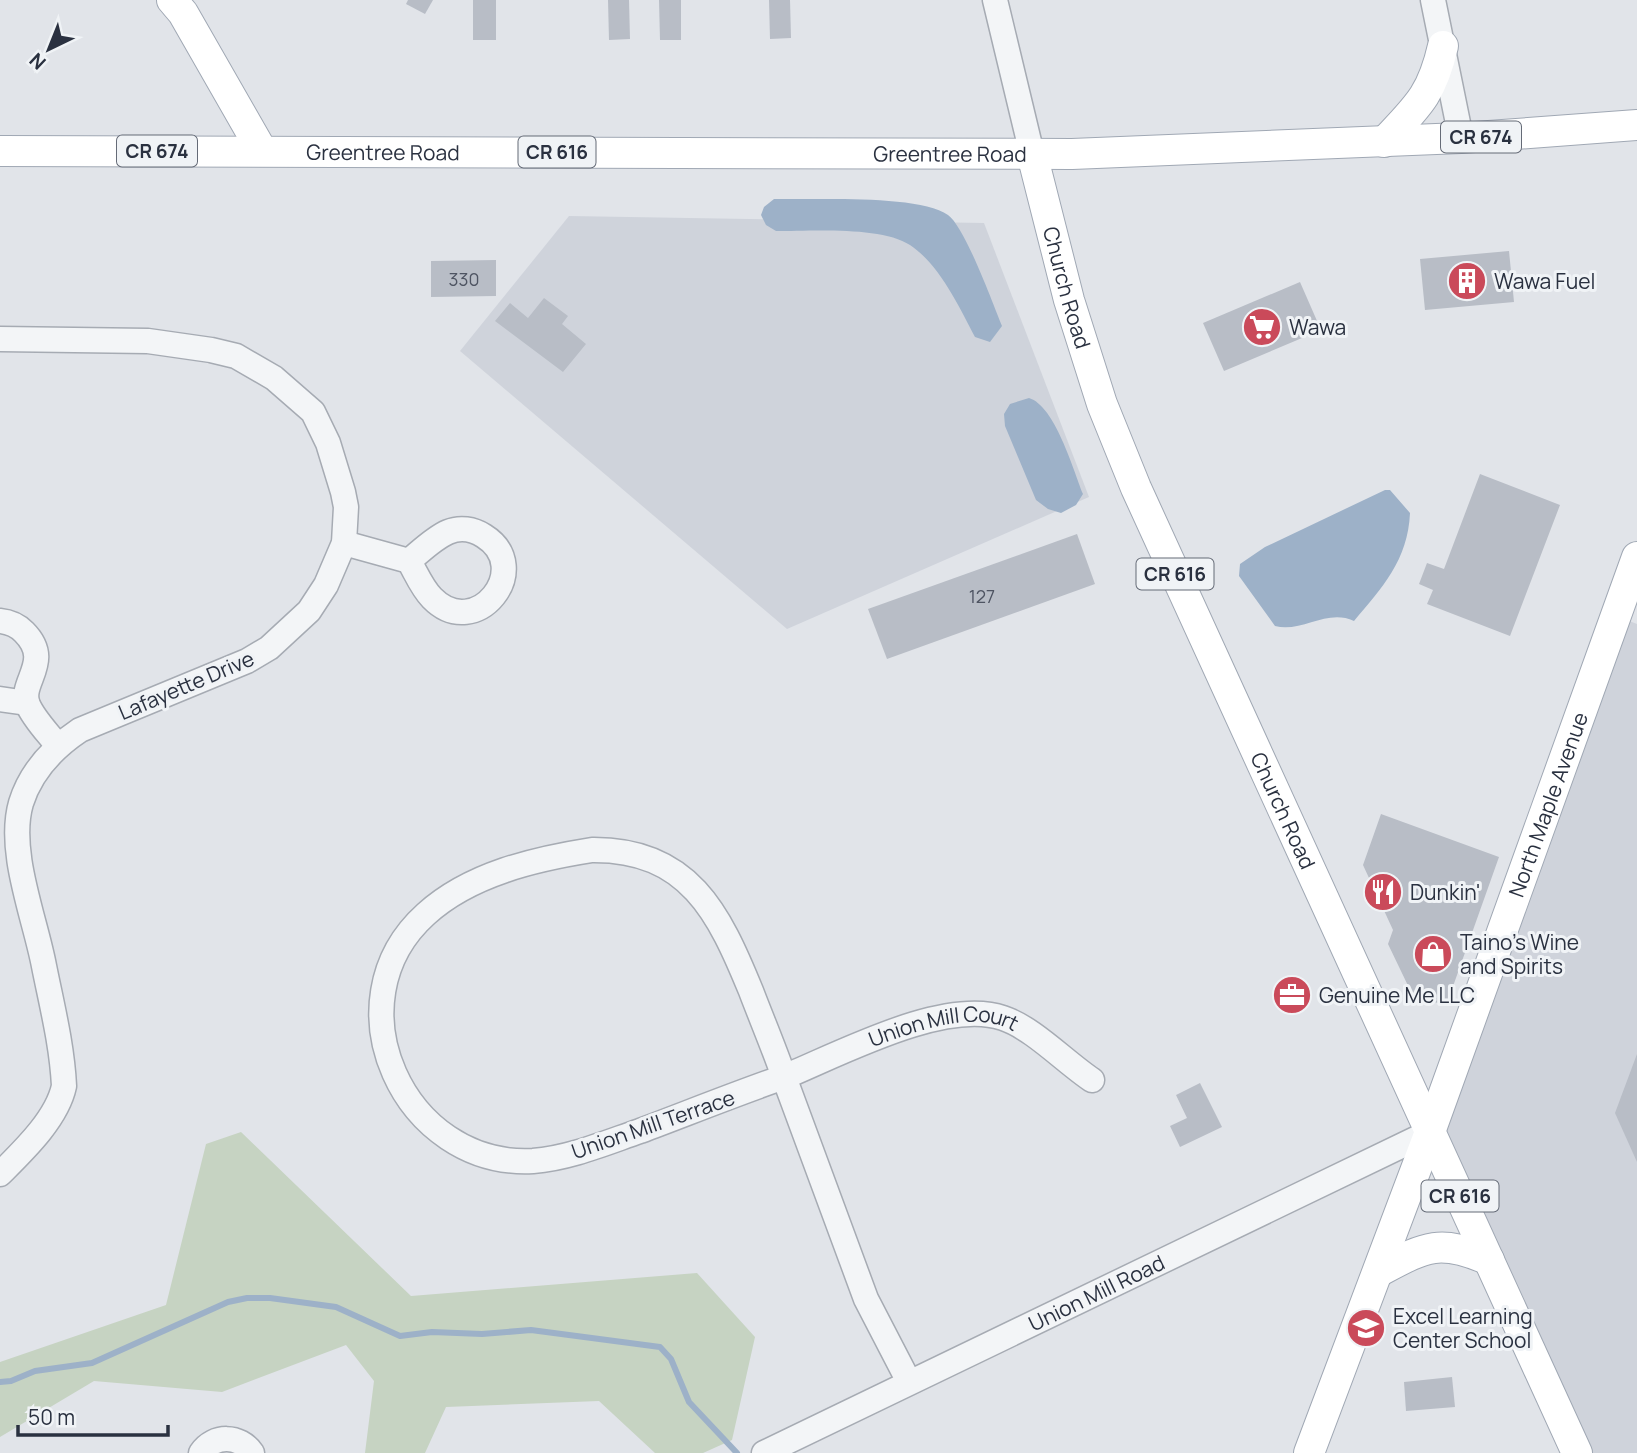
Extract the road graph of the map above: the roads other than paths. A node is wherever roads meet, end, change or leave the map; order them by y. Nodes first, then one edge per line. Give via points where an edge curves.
1 (172, 0) edge
2 (995, 0) edge
3 (1433, 0) edge
4 (1443, 46) junction
5 (1637, 125) edge
6 (1461, 138) junction
7 (1384, 142) junction
8 (0, 150) edge
9 (261, 150) junction
10 (1032, 154) junction
11 (0, 339) edge
12 (344, 543) junction
13 (1637, 557) edge
14 (409, 561) dead end
15 (0, 621) edge
16 (0, 699) edge
17 (27, 703) junction
18 (57, 745) junction
19 (784, 1077) junction
20 (1092, 1080) dead end
21 (1430, 1132) junction
22 (0, 1174) edge
23 (1489, 1260) junction
24 (1378, 1272) junction
25 (909, 1382) junction
26 (201, 1453) edge
27 (252, 1453) edge
28 (764, 1453) edge
29 (1309, 1453) edge
30 (1577, 1453) edge

1 - 9 main road
2 - 10 street
3 - 4 street
4 - 6 street
4 - 7 main road via 1436,79 1425,97
5 - 6 main road, Greentree Road / CR 674
6 - 7 main road, Greentree Road / CR 674
7 - 10 main road, Greentree Road / CR 674
8 - 9 main road, CR 674
9 - 10 main road, Greentree Road / CR 616
10 - 21 main road, Church Road / CR 616 via 1069,300 1102,404 1136,488
11 - 12 street, Lafayette Drive via 158,341 236,356 275,378 313,412 328,443 345,507
12 - 14 street
12 - 18 street, Lafayette Drive via 319,596 299,622 269,648 80,730
13 - 21 main road, North Maple Avenue
15 - 17 street via 18,626 34,647 36,660
16 - 17 street
17 - 18 street
18 - 22 street, Lafayette Drive via 28,786 20,805 18,831 21,869 56,1017 64,1087 37,1132
19 - 19 street, Union Mill Terrace via 582,1151 533,1161 486,1156 443,1135 408,1100 387,1055 381,1007 385,982 408,935 425,915 468,886 567,854 616,850 638,855 680,875 712,909 735,948
19 - 20 street, Union Mill Court via 909,1026 981,1013 1025,1030
19 - 25 street, Union Mill Terrace via 866,1299
21 - 23 main road, Church Road / CR 616
21 - 24 main road, North Maple Avenue
21 - 25 street, Union Mill Road
23 - 24 main road via 1446,1245 1424,1249
23 - 30 main road, Church Road / CR 616
24 - 29 main road, North Maple Avenue
25 - 28 street, Union Mill Road
26 - 27 street via 217,1440 229,1438 242,1442

